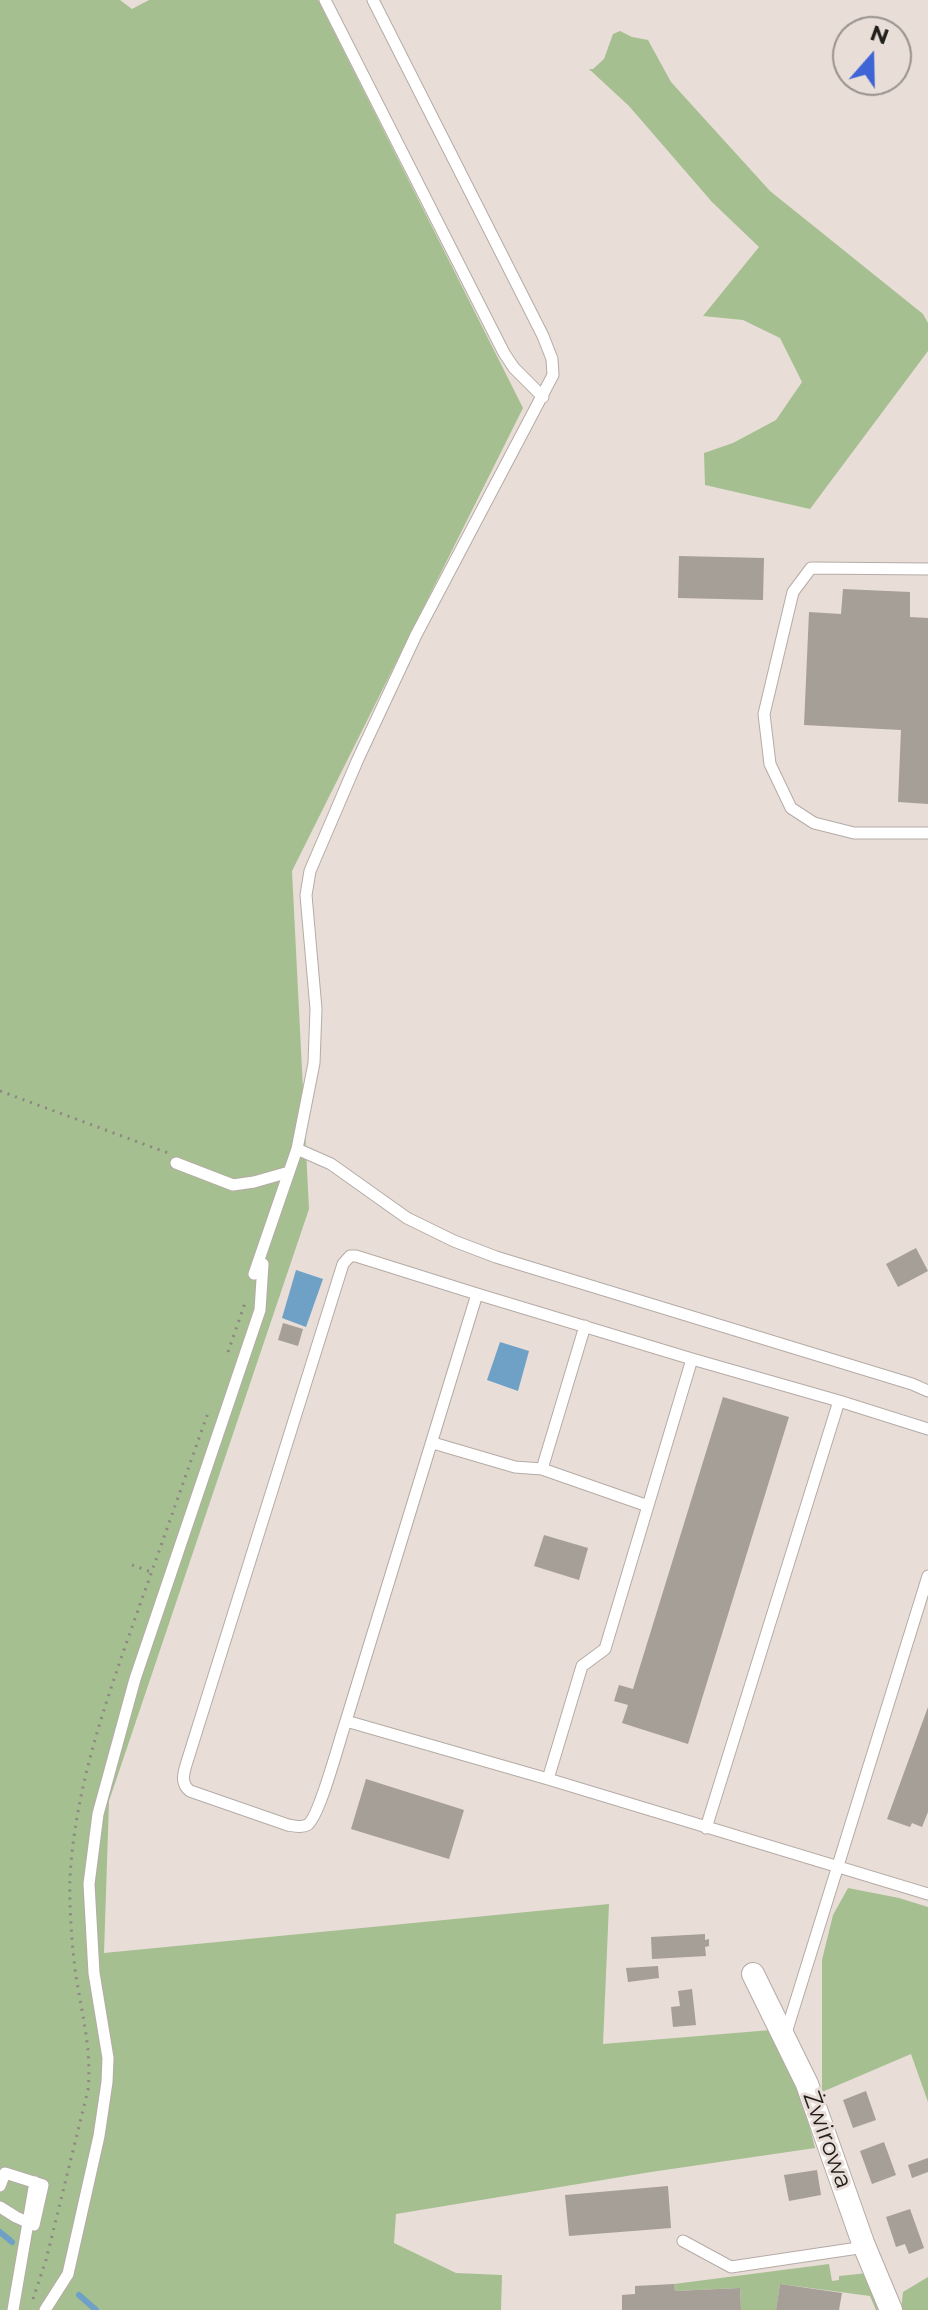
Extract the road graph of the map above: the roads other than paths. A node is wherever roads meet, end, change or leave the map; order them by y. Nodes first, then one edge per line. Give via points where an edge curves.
1 (325, 0) edge
2 (373, 0) edge
3 (543, 397) junction
4 (928, 569) edge
5 (928, 833) edge
6 (297, 1149) junction
7 (176, 1163) road end
8 (289, 1172) junction
9 (477, 1294) junction
10 (585, 1326) junction
11 (692, 1359) junction
12 (928, 1391) edge
13 (839, 1401) junction
14 (928, 1429) edge
15 (433, 1443) junction
16 (542, 1469) junction
17 (648, 1506) junction
18 (928, 1576) edge
19 (346, 1721) junction
20 (548, 1779) junction
21 (706, 1828) junction
22 (836, 1868) junction
23 (928, 1894) edge
24 (753, 1974) dead end
25 (784, 2036) junction
26 (0, 2186) edge
27 (0, 2207) edge
28 (28, 2222) junction
29 (683, 2241) dead end
30 (865, 2247) junction
31 (13, 2310) edge
32 (45, 2310) edge
33 (891, 2310) edge

1 - 3 lane via 504,353
2 - 3 lane via 543,336 553,375
3 - 6 lane via 416,635 310,871 306,895 316,1009 314,1063
4 - 5 lane via 811,568 793,592 764,714 770,764 791,808 814,823 854,833
6 - 8 lane
6 - 12 lane via 331,1164 407,1218 454,1241
7 - 8 lane via 233,1185
8 - 32 lane via 256,1268 263,1264 260,1310 135,1679 98,1814 89,1884 107,2082 68,2274
9 - 10 lane
9 - 15 lane
9 - 19 lane via 356,1256 343,1264 186,1765 185,1787 288,1825 307,1825 317,1812
10 - 11 lane
10 - 16 lane
11 - 13 lane
11 - 17 lane
13 - 14 lane
13 - 21 lane
15 - 16 lane via 515,1467
15 - 19 lane
16 - 17 lane
17 - 20 lane via 605,1649 582,1666
18 - 22 lane
19 - 20 lane
20 - 21 lane
21 - 22 lane
22 - 23 lane
22 - 25 lane
24 - 25 street, Żwirowa
25 - 30 street, Żwirowa via 807,2084
26 - 28 lane via 5,2173 43,2185 34,2225
27 - 28 lane
28 - 31 lane
29 - 30 lane via 731,2267
30 - 33 street, Żwirowa

